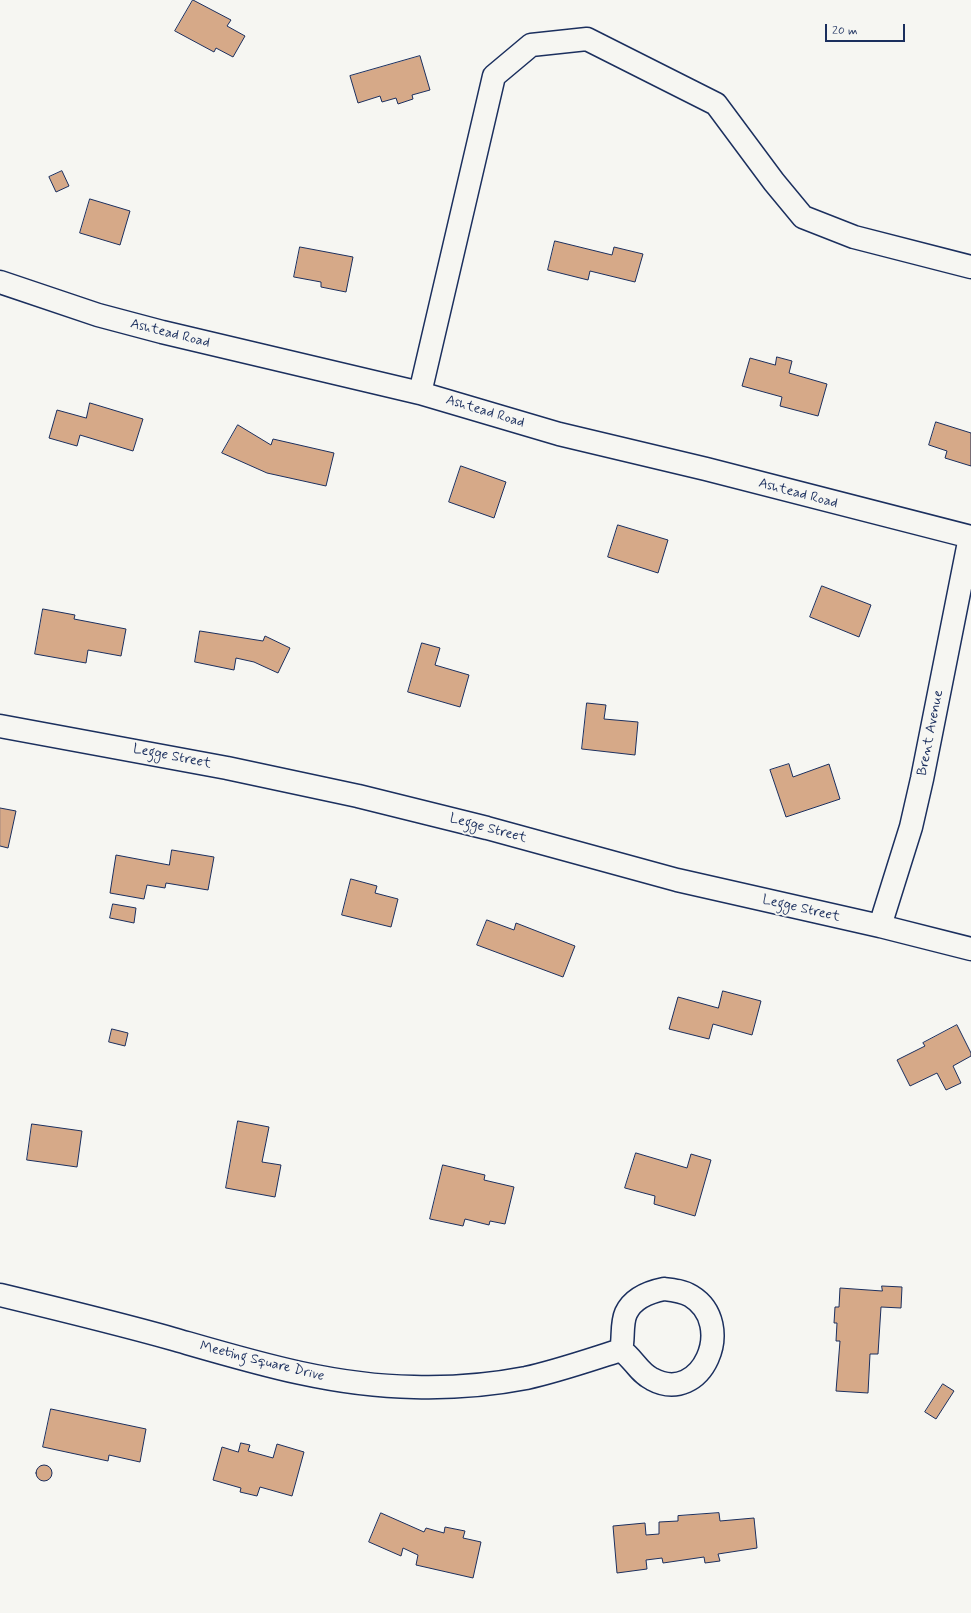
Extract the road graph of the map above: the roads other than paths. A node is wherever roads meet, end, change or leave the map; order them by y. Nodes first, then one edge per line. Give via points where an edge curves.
1 (971, 267) edge
2 (0, 282) edge
3 (420, 392) junction
4 (971, 537) edge
5 (0, 726) edge
6 (880, 926) junction
7 (971, 949) edge
8 (0, 1295) edge
9 (621, 1350) junction

1 - 3 street via 854,237 803,217 716,104 587,39 531,45 494,76
2 - 3 street, Ashtead Road via 98,315 162,332
3 - 4 street, Ashtead Road via 559,434
4 - 6 street, Brent Avenue via 911,827
5 - 6 street, Legge Street via 220,766 358,796 678,880
6 - 7 street, Legge Street
8 - 9 street, Meeting Square Drive via 166,1337 270,1367 320,1378 383,1386 452,1386 525,1378
9 - 9 street via 626,1314 641,1296 651,1291 664,1289 691,1296 709,1317 713,1330 711,1352 700,1371 680,1384 652,1379

